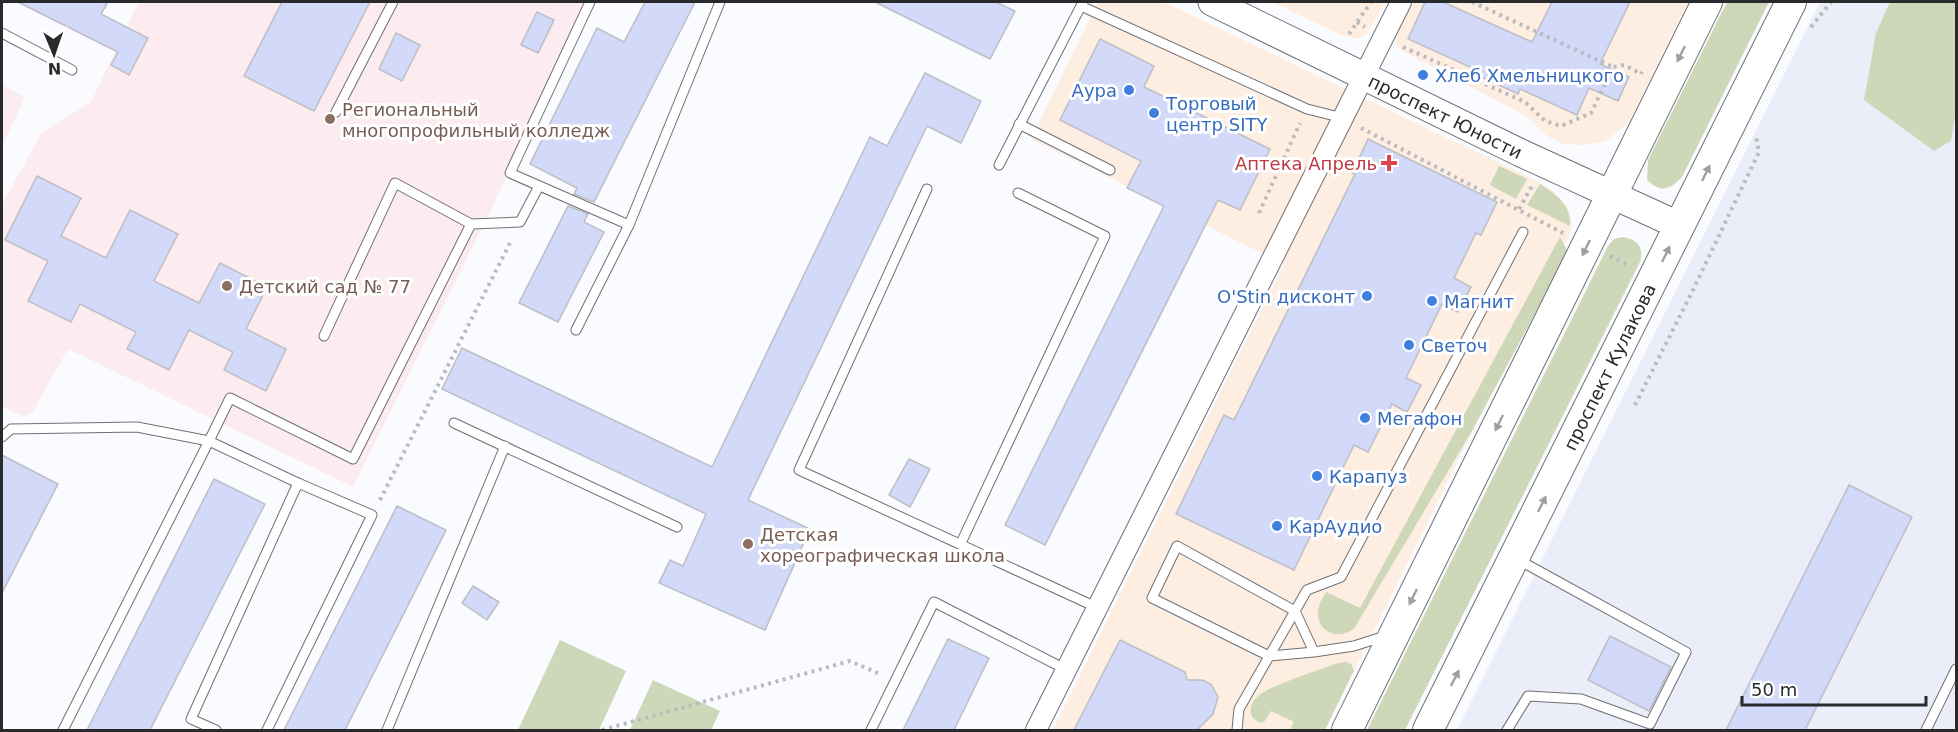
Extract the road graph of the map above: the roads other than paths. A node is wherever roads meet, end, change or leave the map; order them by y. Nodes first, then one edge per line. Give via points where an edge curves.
1 (393, 2) edge
2 (590, 2) edge
3 (720, 2) edge
4 (1212, 2) edge
5 (1401, 2) edge
6 (1707, 2) edge
7 (1791, 2) edge
8 (1082, 4) edge
9 (2, 33) edge
10 (72, 70) dead end
11 (1364, 75) junction
12 (336, 112) dead end
13 (1343, 118) junction
14 (1019, 124) junction
15 (999, 165) dead end
16 (1110, 170) dead end
17 (539, 186) junction
18 (927, 189) dead end
19 (1018, 193) dead end
20 (1612, 195) junction
21 (471, 224) junction
22 (629, 225) junction
23 (1680, 226) junction
24 (1522, 232) dead end
25 (576, 330) dead end
26 (324, 336) dead end
27 (454, 423) dead end
28 (2, 437) edge
29 (209, 441) junction
30 (505, 446) junction
31 (298, 483) junction
32 (677, 527) dead end
33 (961, 543) junction
34 (1515, 558) junction
35 (1098, 608) junction
36 (1295, 611) junction
37 (1395, 633) junction
38 (1314, 652) junction
39 (1269, 656) junction
40 (1956, 669) edge
41 (1067, 670) junction
42 (63, 730) edge
43 (216, 730) edge
44 (267, 730) edge
45 (387, 730) edge
46 (871, 730) edge
47 (1036, 730) edge
48 (1237, 730) edge
49 (1347, 730) edge
50 (1428, 730) edge
51 (1507, 730) edge
52 (1926, 730) edge

1 - 12 lane
2 - 17 lane via 510,173
3 - 22 lane
4 - 11 main road, проспект Юности
5 - 11 street
6 -> 20 main road
23 -> 7 main road, проспект Кулакова
8 - 13 lane via 1307,108
8 - 14 lane
9 - 10 lane
11 - 13 street
11 - 20 main road, проспект Юности
13 - 35 street
14 - 15 lane
14 - 16 lane
17 - 21 lane via 520,222
17 - 22 lane
18 - 33 lane via 799,470
19 - 33 lane via 1105,236
20 - 23 main road, проспект Юности
20 -> 37 main road
21 - 26 lane via 395,183
21 - 29 lane via 352,459 230,398
22 - 25 lane
34 -> 23 main road, проспект Кулакова
24 - 36 lane via 1341,577 1307,590
27 - 30 lane
28 - 29 lane via 11,429 137,427
29 - 31 lane
29 - 42 lane
30 - 32 lane
30 - 45 lane
31 - 43 lane via 191,719
31 - 44 lane via 372,515
33 - 35 lane
50 -> 34 main road, проспект Кулакова
34 - 51 lane via 1686,652 1650,724 1581,699 1528,696
35 - 41 street
36 - 38 lane
36 - 39 lane
36 - 39 lane via 1176,546 1152,598
37 - 38 lane via 1354,646
37 - 49 main road
38 - 39 lane
39 - 48 lane via 1239,709
40 - 52 lane
41 - 46 lane via 934,602
41 - 47 street

